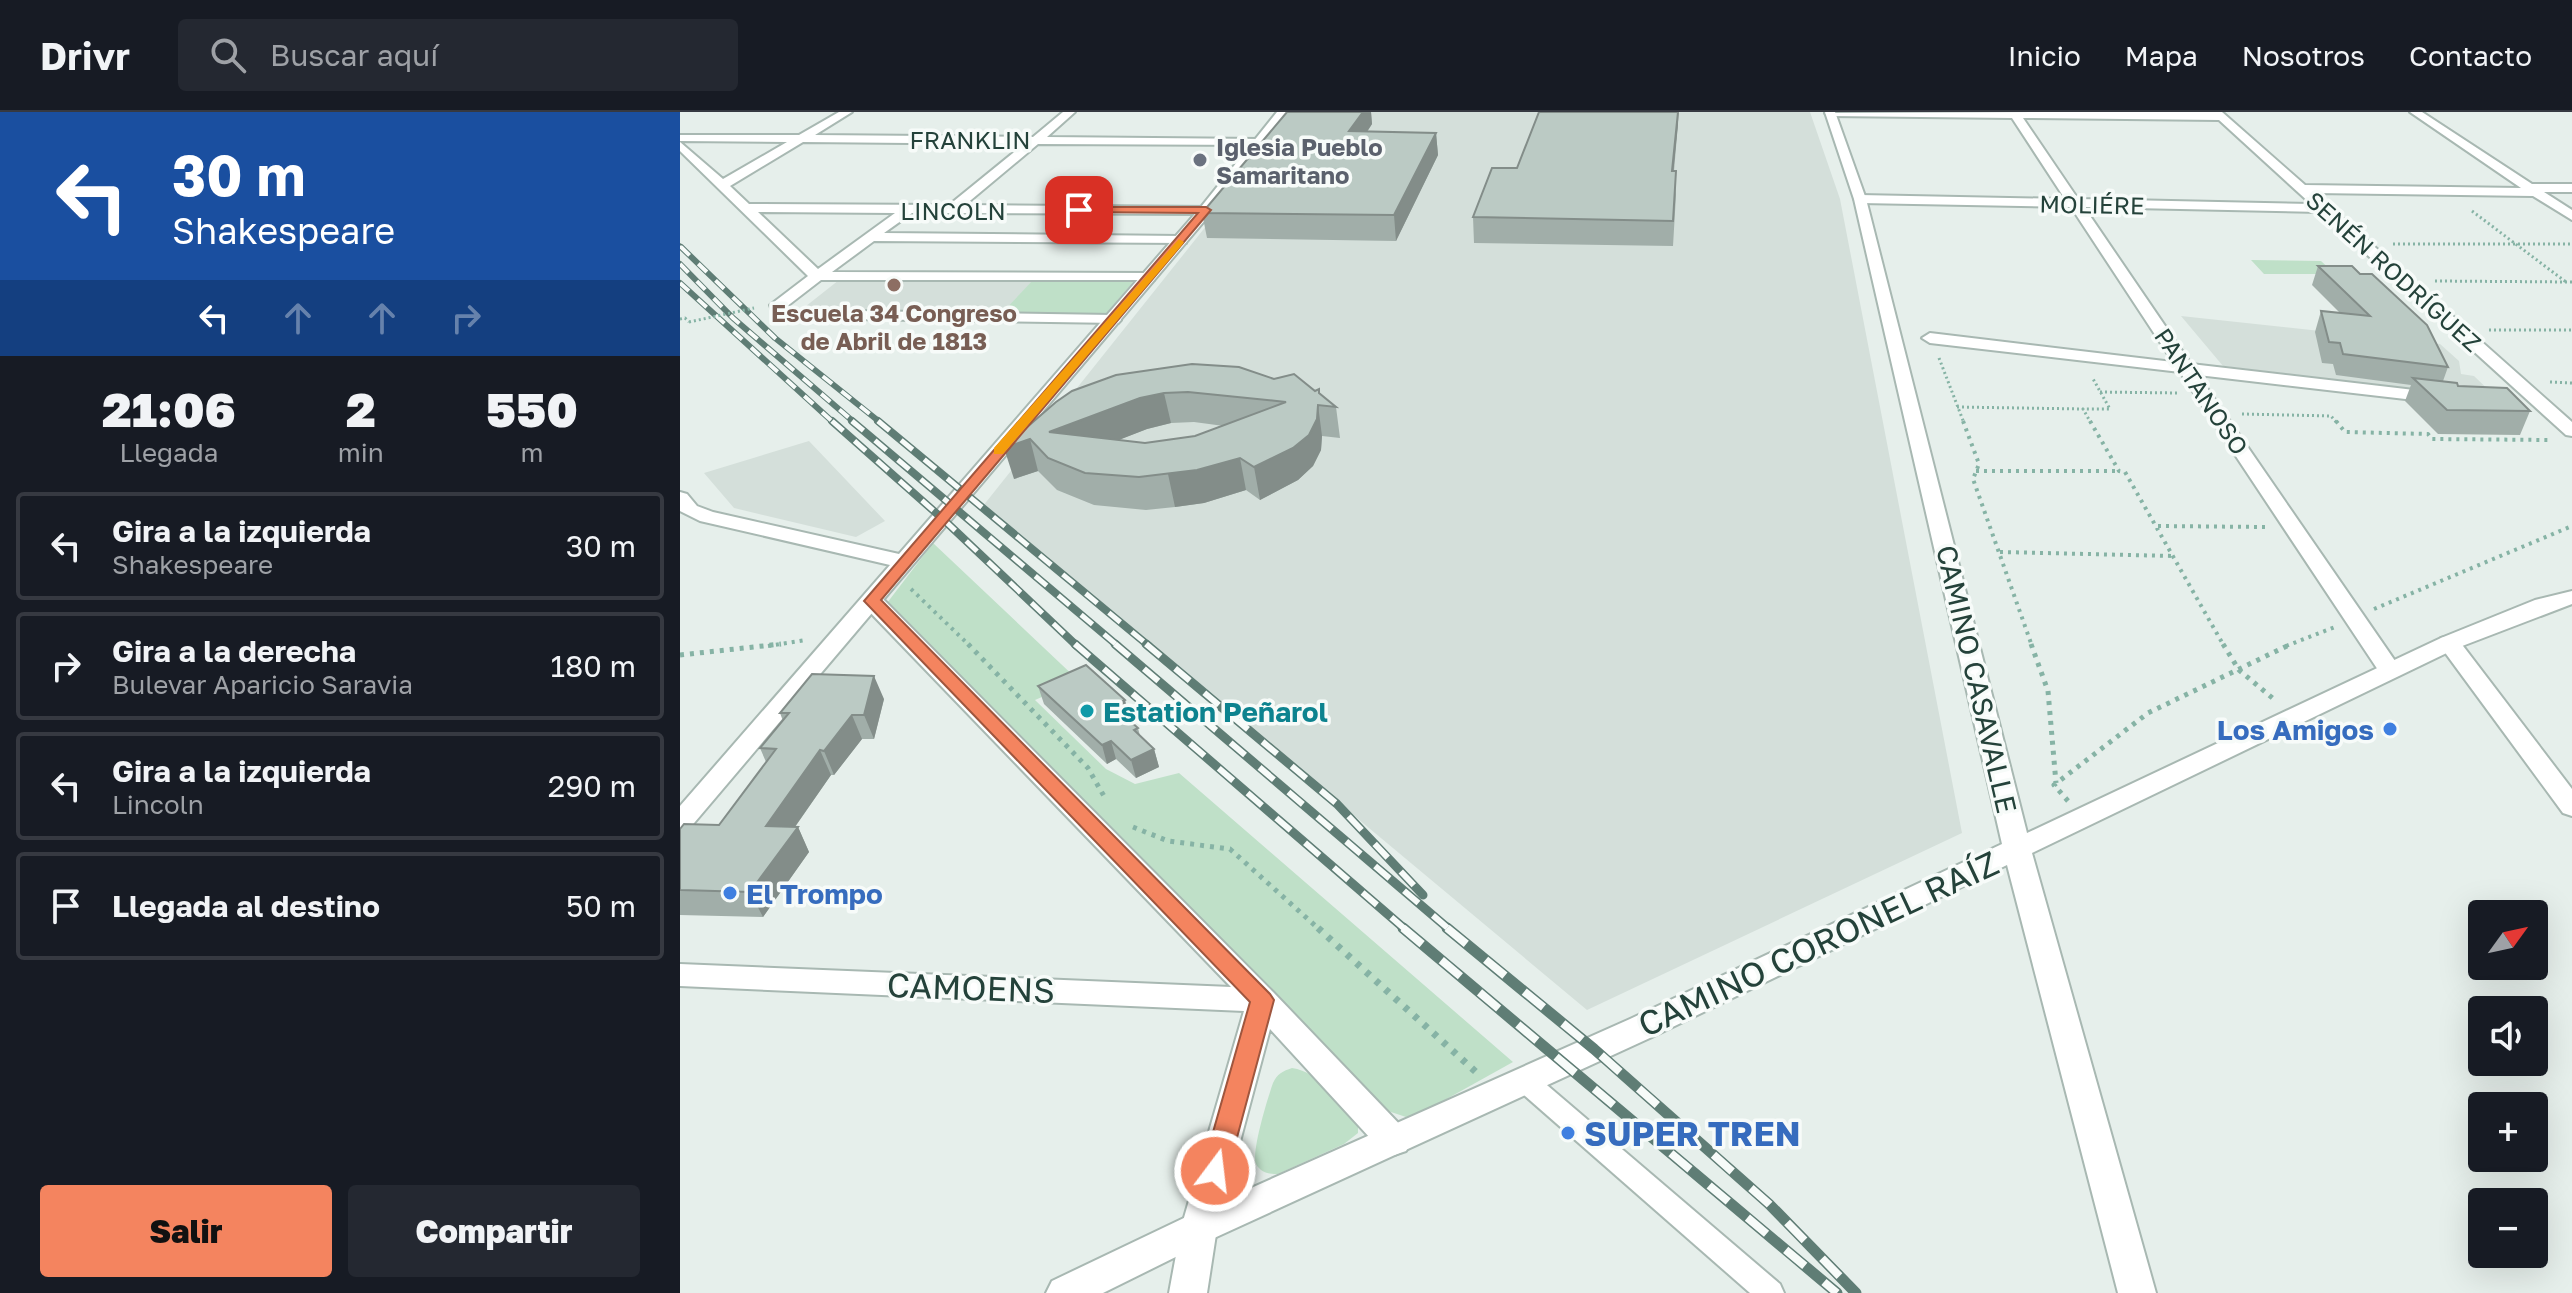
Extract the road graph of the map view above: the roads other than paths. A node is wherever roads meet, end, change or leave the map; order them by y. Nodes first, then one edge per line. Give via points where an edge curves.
1 (847, 112) edge
2 (1070, 112) edge
3 (1283, 112) edge
4 (1830, 112) edge
5 (2415, 112) edge
6 (2014, 113) edge
7 (2219, 114) edge
8 (680, 138) edge
9 (804, 138) junction
10 (1036, 140) junction
11 (1260, 142) junction
12 (680, 145) edge
13 (722, 185) junction
14 (2572, 188) edge
15 (2304, 189) junction
16 (2532, 190) junction
17 (1860, 199) junction
18 (2077, 203) junction
19 (748, 208) junction
20 (2325, 208) junction
21 (907, 210) junction
22 (951, 210) junction
23 (1206, 210) junction
24 (2572, 216) edge
25 (871, 237) junction
26 (1181, 240) junction
27 (817, 276) junction
28 (1149, 277) junction
29 (1113, 320) junction
30 (1933, 346) road end
31 (2186, 367) junction
32 (2454, 399) edge
33 (2572, 431) edge
34 (680, 498) edge
35 (900, 568) junction
36 (2572, 597) edge
37 (872, 601) junction
38 (2449, 643) junction
39 (2390, 671) junction
40 (2572, 807) edge
41 (680, 823) edge
42 (2017, 849) junction
43 (680, 975) edge
44 (1262, 1000) junction
45 (1512, 1087) junction
46 (1394, 1141) junction
47 (1199, 1228) junction
48 (1065, 1293) edge
49 (1188, 1293) edge
50 (1770, 1293) edge
51 (2137, 1293) edge

1 - 9 street
2 - 10 street
3 - 11 street
4 - 6 street
4 - 17 street, CAMINO CASAVALLE
5 - 16 street
6 - 7 street
6 - 18 street, PANTANOSO
7 - 15 street, SENÉN RODRÍGUEZ
8 - 9 street, FRANKLIN
9 - 10 street, FRANKLIN
9 - 13 street
10 - 11 street, FRANKLIN
10 - 22 street
11 - 23 street
12 - 13 street
13 - 19 street
14 - 16 street
15 - 16 street
15 - 20 street, SENÉN RODRÍGUEZ
16 - 24 street
17 - 18 street, MOLIÉRE
17 - 42 street, CAMINO CASAVALLE
18 - 20 street, MOLIÉRE
18 - 31 street, PANTANOSO
19 - 21 street, LINCOLN
19 - 27 street
20 - 33 street, SENÉN RODRÍGUEZ
21 - 22 street, LINCOLN
21 - 25 street
22 - 23 street, LINCOLN
23 - 26 street
25 - 26 street
25 - 27 street
26 - 28 street
27 - 28 street
27 - 29 street via 778,305 781,313
28 - 29 street
29 - 35 street
30 - 31 street
31 - 32 street
31 - 39 street, PANTANOSO
34 - 35 street via 690,510 707,517
35 - 37 street
36 - 38 street, CAMINO CORONEL RAÍZ
37 - 41 street
37 - 44 street
38 - 39 street, CAMINO CORONEL RAÍZ
38 - 40 street
39 - 42 street, CAMINO CORONEL RAÍZ
42 - 45 street, CAMINO CORONEL RAÍZ
42 - 51 street, CAMINO CASAVALLE
43 - 44 street, CAMOENS
44 - 46 street
44 - 47 street
45 - 46 street, CAMINO CORONEL RAÍZ
45 - 50 lane
46 - 47 street, CAMINO CORONEL RAÍZ
47 - 48 street, CAMINO CORONEL RAÍZ
47 - 49 street

